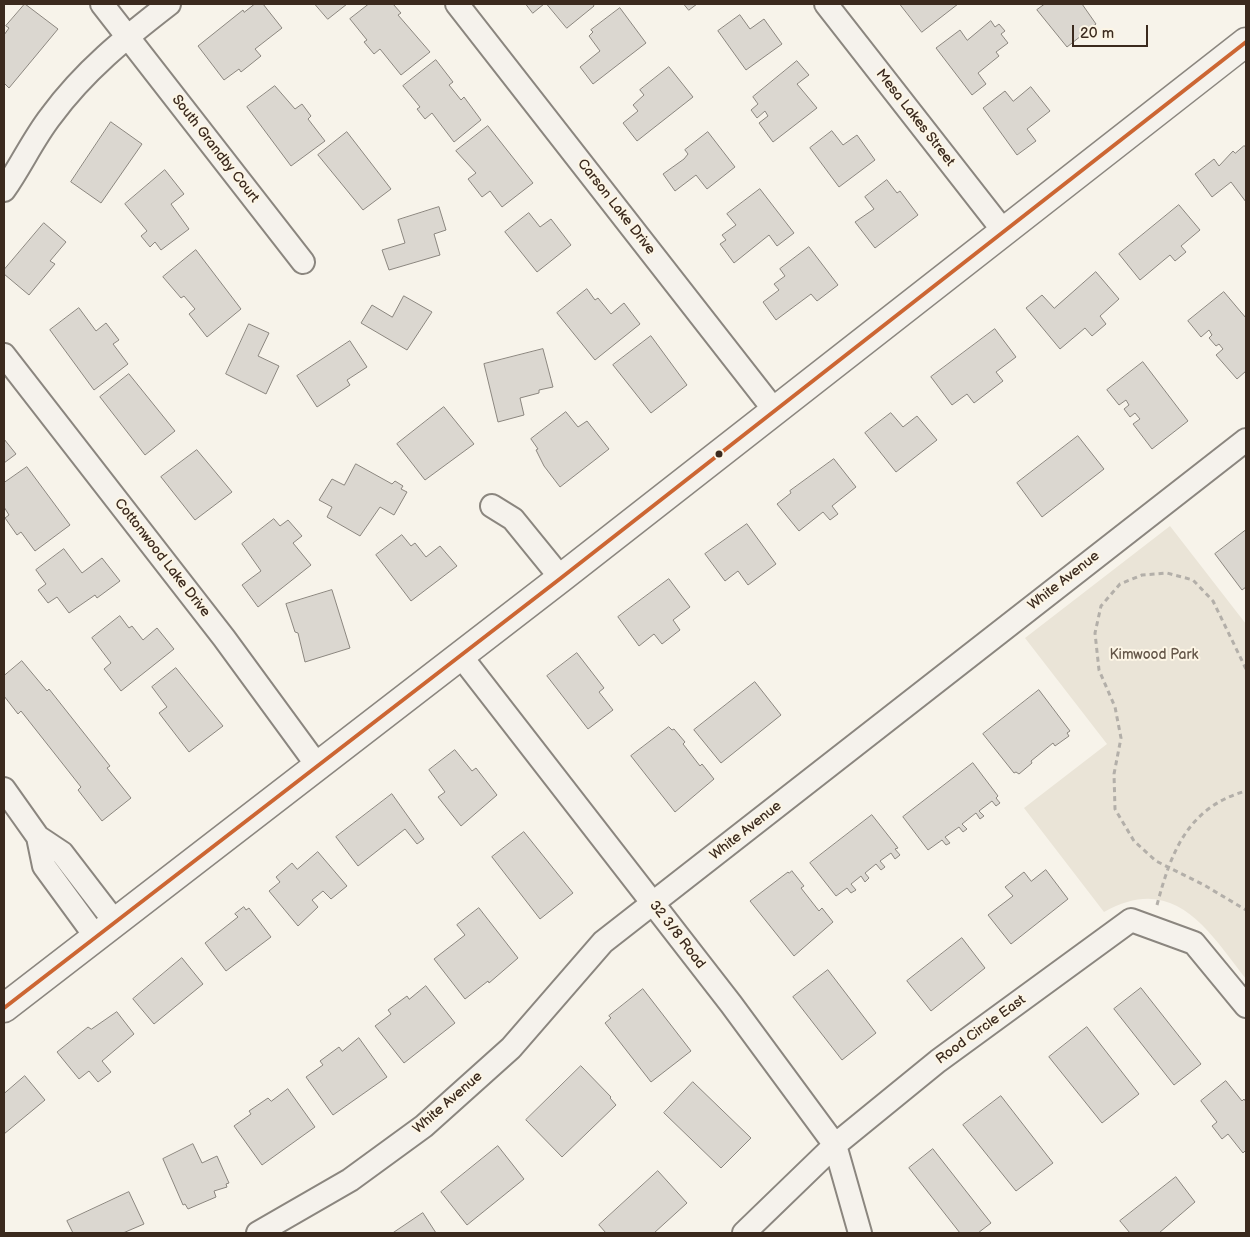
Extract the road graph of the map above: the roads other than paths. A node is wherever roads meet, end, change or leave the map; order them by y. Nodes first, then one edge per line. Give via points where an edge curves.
1 (102, 4) edge
2 (169, 4) edge
3 (457, 4) edge
4 (826, 4) edge
5 (128, 36) junction
6 (1246, 42) edge
7 (4, 190) edge
8 (1005, 233) junction
9 (303, 262) dead end
10 (4, 354) edge
11 (775, 411) junction
12 (1246, 440) edge
13 (492, 506) dead end
14 (561, 578) junction
15 (460, 655) junction
16 (317, 764) junction
17 (4, 789) edge
18 (653, 905) junction
19 (106, 929) junction
20 (1246, 1006) edge
21 (4, 1008) edge
22 (835, 1145) junction
23 (258, 1233) edge
24 (744, 1233) edge
25 (860, 1233) edge

1 - 5 street, South Grandby Court
2 - 5 street
3 - 11 street, Carson Lake Drive
4 - 8 street, Mesa Lakes Street
5 - 7 street via 72,89 50,117
5 - 9 street, South Grandby Court
6 - 8 main road
8 - 11 main road
10 - 16 street, Cottonwood Lake Drive via 224,638
11 - 14 main road
12 - 18 street, White Avenue
13 - 14 street via 513,519
14 - 15 main road
15 - 16 main road
15 - 18 street, 32 3/8 Road
16 - 19 main road
17 - 19 street via 38,838 44,866
18 - 22 street, 32 3/8 Road
18 - 23 street, White Avenue via 603,942 511,1048 424,1126 350,1180
19 - 21 main road
20 - 22 street, Rood Circle East via 1194,943 1141,923 938,1062
22 - 24 street, Rood Circle East
22 - 25 street, 32 3/8 Road

